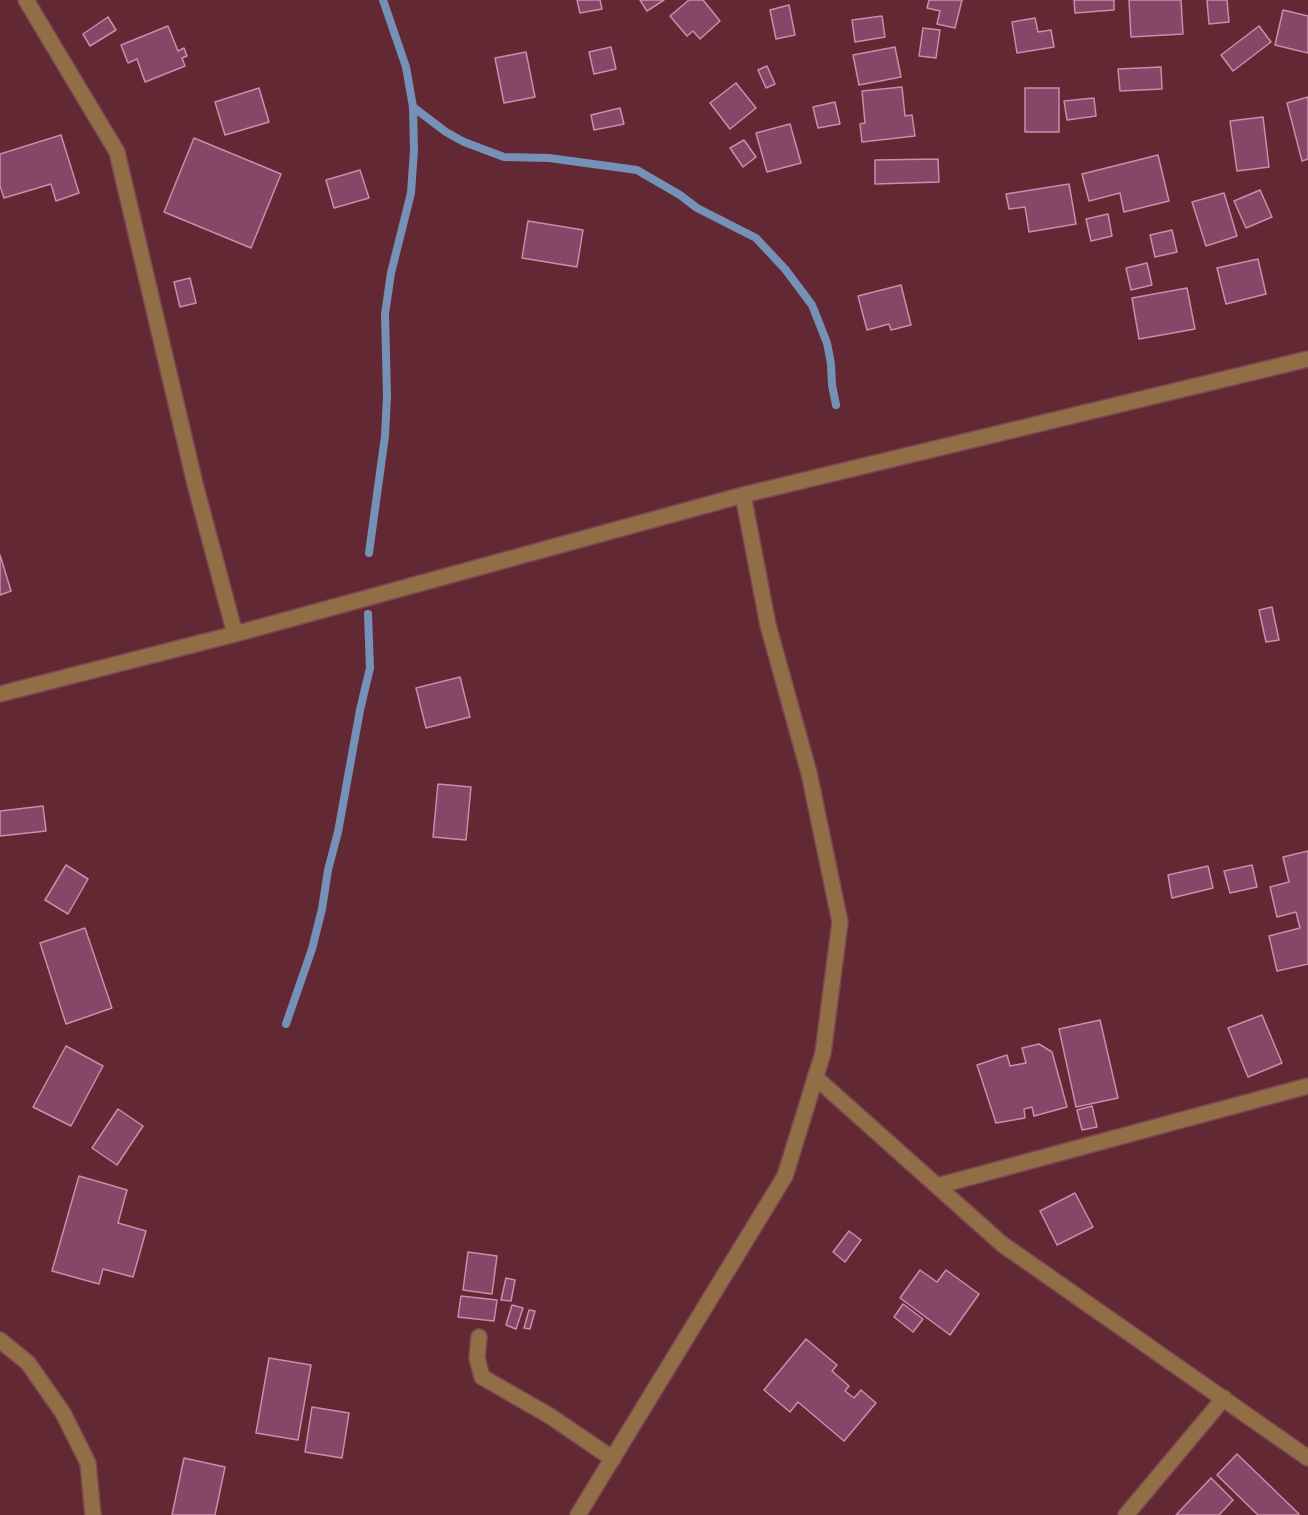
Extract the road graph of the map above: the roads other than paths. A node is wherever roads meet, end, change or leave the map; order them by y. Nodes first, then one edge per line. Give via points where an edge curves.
1 (26, 0) edge
2 (1308, 359) edge
3 (743, 495) junction
4 (235, 634) junction
5 (0, 694) edge
6 (815, 1077) junction
7 (1308, 1086) edge
8 (937, 1186) junction
9 (479, 1337) dead end
10 (0, 1340) edge
11 (1224, 1398) junction
12 (1308, 1458) edge
13 (613, 1459) junction
14 (93, 1515) edge
15 (578, 1515) edge
16 (1125, 1515) edge

1 - 4 street via 117,152 195,484
2 - 3 street
3 - 4 street
3 - 6 street via 768,625 809,773 840,922 823,1053
4 - 5 street
6 - 8 street
6 - 13 street via 785,1176
7 - 8 street
8 - 11 street via 1002,1244
9 - 13 street via 477,1358 482,1377 550,1416
10 - 14 street via 28,1363 63,1413 88,1463
11 - 12 street
11 - 16 street
13 - 15 street

